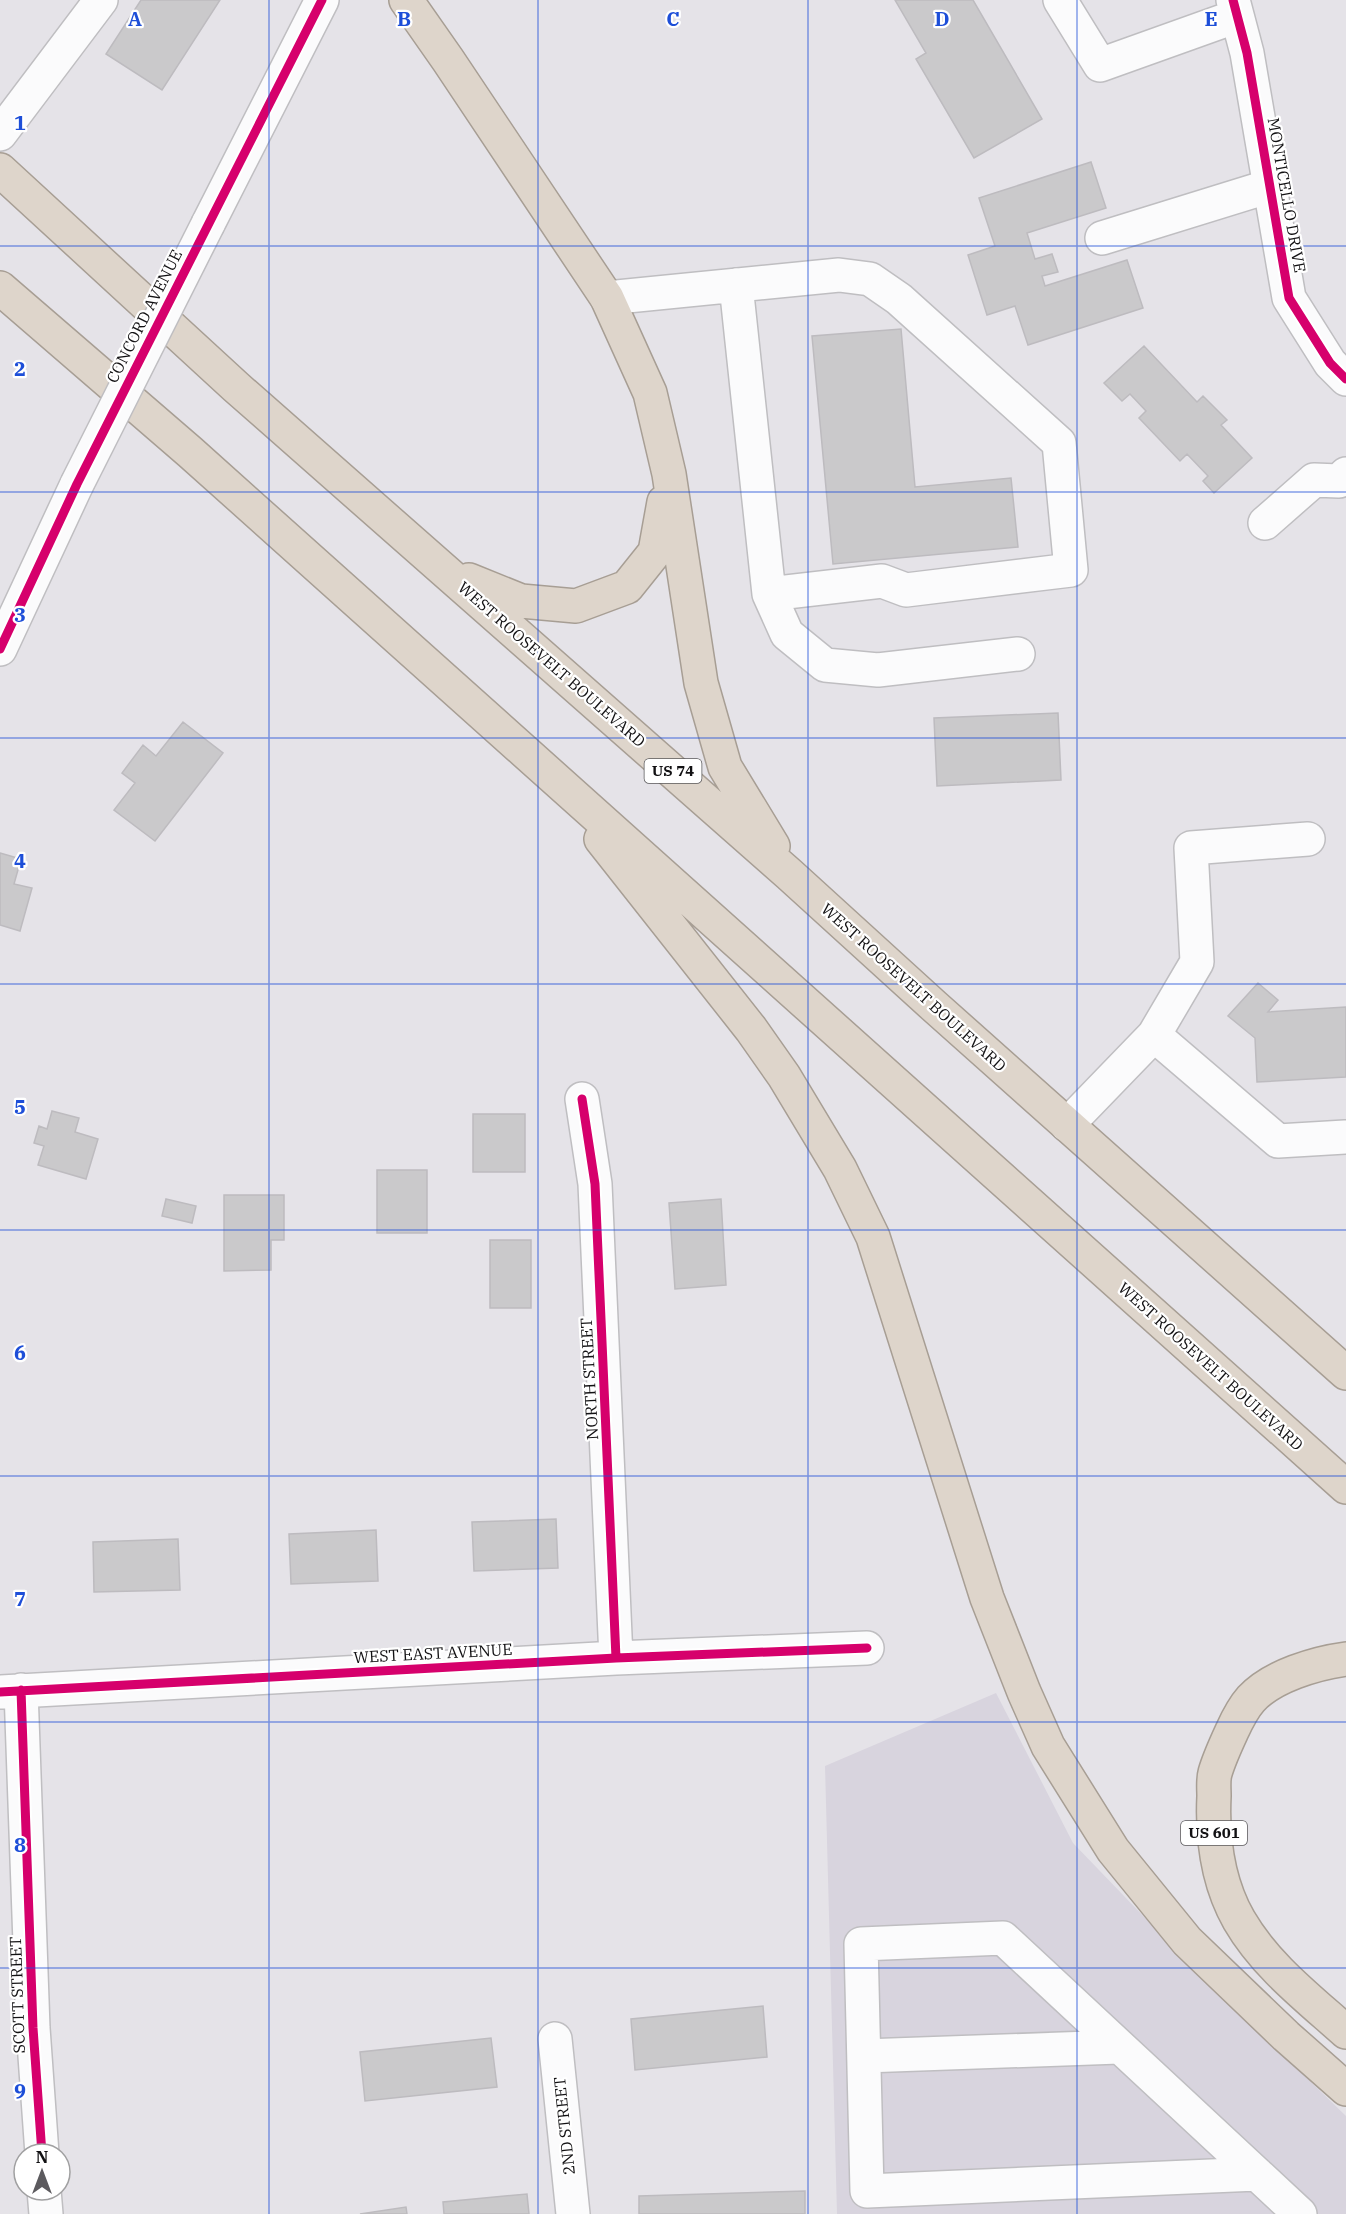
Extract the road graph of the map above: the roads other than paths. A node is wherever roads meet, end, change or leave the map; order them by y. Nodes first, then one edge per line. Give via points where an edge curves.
1 (101, 0) edge
2 (322, 0) edge
3 (406, 0) edge
4 (1060, 0) edge
5 (1235, 8) edge
6 (0, 134) edge
7 (0, 170) edge
8 (1270, 186) junction
9 (1102, 238) dead end
10 (736, 285) junction
11 (0, 288) edge
12 (607, 298) junction
13 (1346, 379) edge
14 (669, 474) junction
15 (1346, 474) edge
16 (1265, 523) dead end
17 (446, 570) junction
18 (769, 594) junction
19 (0, 649) edge
20 (1017, 654) dead end
21 (548, 772) junction
22 (1308, 839) dead end
23 (789, 874) junction
24 (1154, 1035) junction
25 (582, 1099) dead end
26 (1067, 1125) junction
27 (1345, 1137) edge
28 (1308, 1339) junction
29 (1346, 1361) edge
30 (1346, 1373) edge
31 (1346, 1487) edge
32 (867, 1648) dead end
33 (616, 1658) junction
34 (1346, 1659) edge
35 (11, 1691) edge
36 (1346, 2032) edge
37 (555, 2039) dead end
38 (1119, 2047) junction
39 (864, 2056) junction
40 (1346, 2089) edge
41 (41, 2142) edge
42 (1257, 2174) junction
43 (873, 2202) edge
44 (573, 2214) edge
45 (1300, 2214) edge

1 - 6 street
2 - 19 street, CONCORD AVENUE, bridge via 77,484
3 - 12 highway
4 - 5 street via 1100,65
5 - 8 street, MONTICELLO DRIVE
7 - 17 highway, WEST ROOSEVELT BOULEVARD / US 74 via 237,387
8 - 9 street
8 - 13 street, MONTICELLO DRIVE via 1289,298 1330,363
10 - 12 street
10 - 18 street
10 - 18 street via 839,275 870,279 899,299 1059,443 1071,570 906,590 882,581
11 - 21 highway, WEST ROOSEVELT BOULEVARD
12 - 14 highway via 650,393
14 - 17 highway via 655,552 627,587 576,606 521,601
14 - 23 highway via 701,683 726,767
15 - 16 street via 1339,481 1314,480
17 - 23 highway, WEST ROOSEVELT BOULEVARD / US 74
18 - 20 street via 787,634 825,665 878,670
21 - 31 highway, WEST ROOSEVELT BOULEVARD
21 - 40 highway via 751,1029 840,1169 873,1237 987,1598 1048,1746 1113,1850 1187,1941
22 - 24 street via 1191,848 1197,962
23 - 26 highway, WEST ROOSEVELT BOULEVARD / US 74
24 - 26 street
24 - 27 street via 1278,1141
25 - 33 street, NORTH STREET via 595,1184
26 - 28 highway, WEST ROOSEVELT BOULEVARD / US 74
28 - 29 highway
28 - 30 highway, WEST ROOSEVELT BOULEVARD / US 74
32 - 33 street, WEST EAST AVENUE
33 - 35 street, WEST EAST AVENUE
34 - 36 highway, US 601 via 1320,1662 1285,1677 1251,1699 1214,1775 1213,1813 1226,1891 1240,1921 1276,1969
35 - 41 street, SCOTT STREET
37 - 44 street, 2ND STREET
38 - 39 street
38 - 39 street via 1003,1938 861,1944
38 - 42 street
39 - 43 street
42 - 43 street
42 - 45 street

